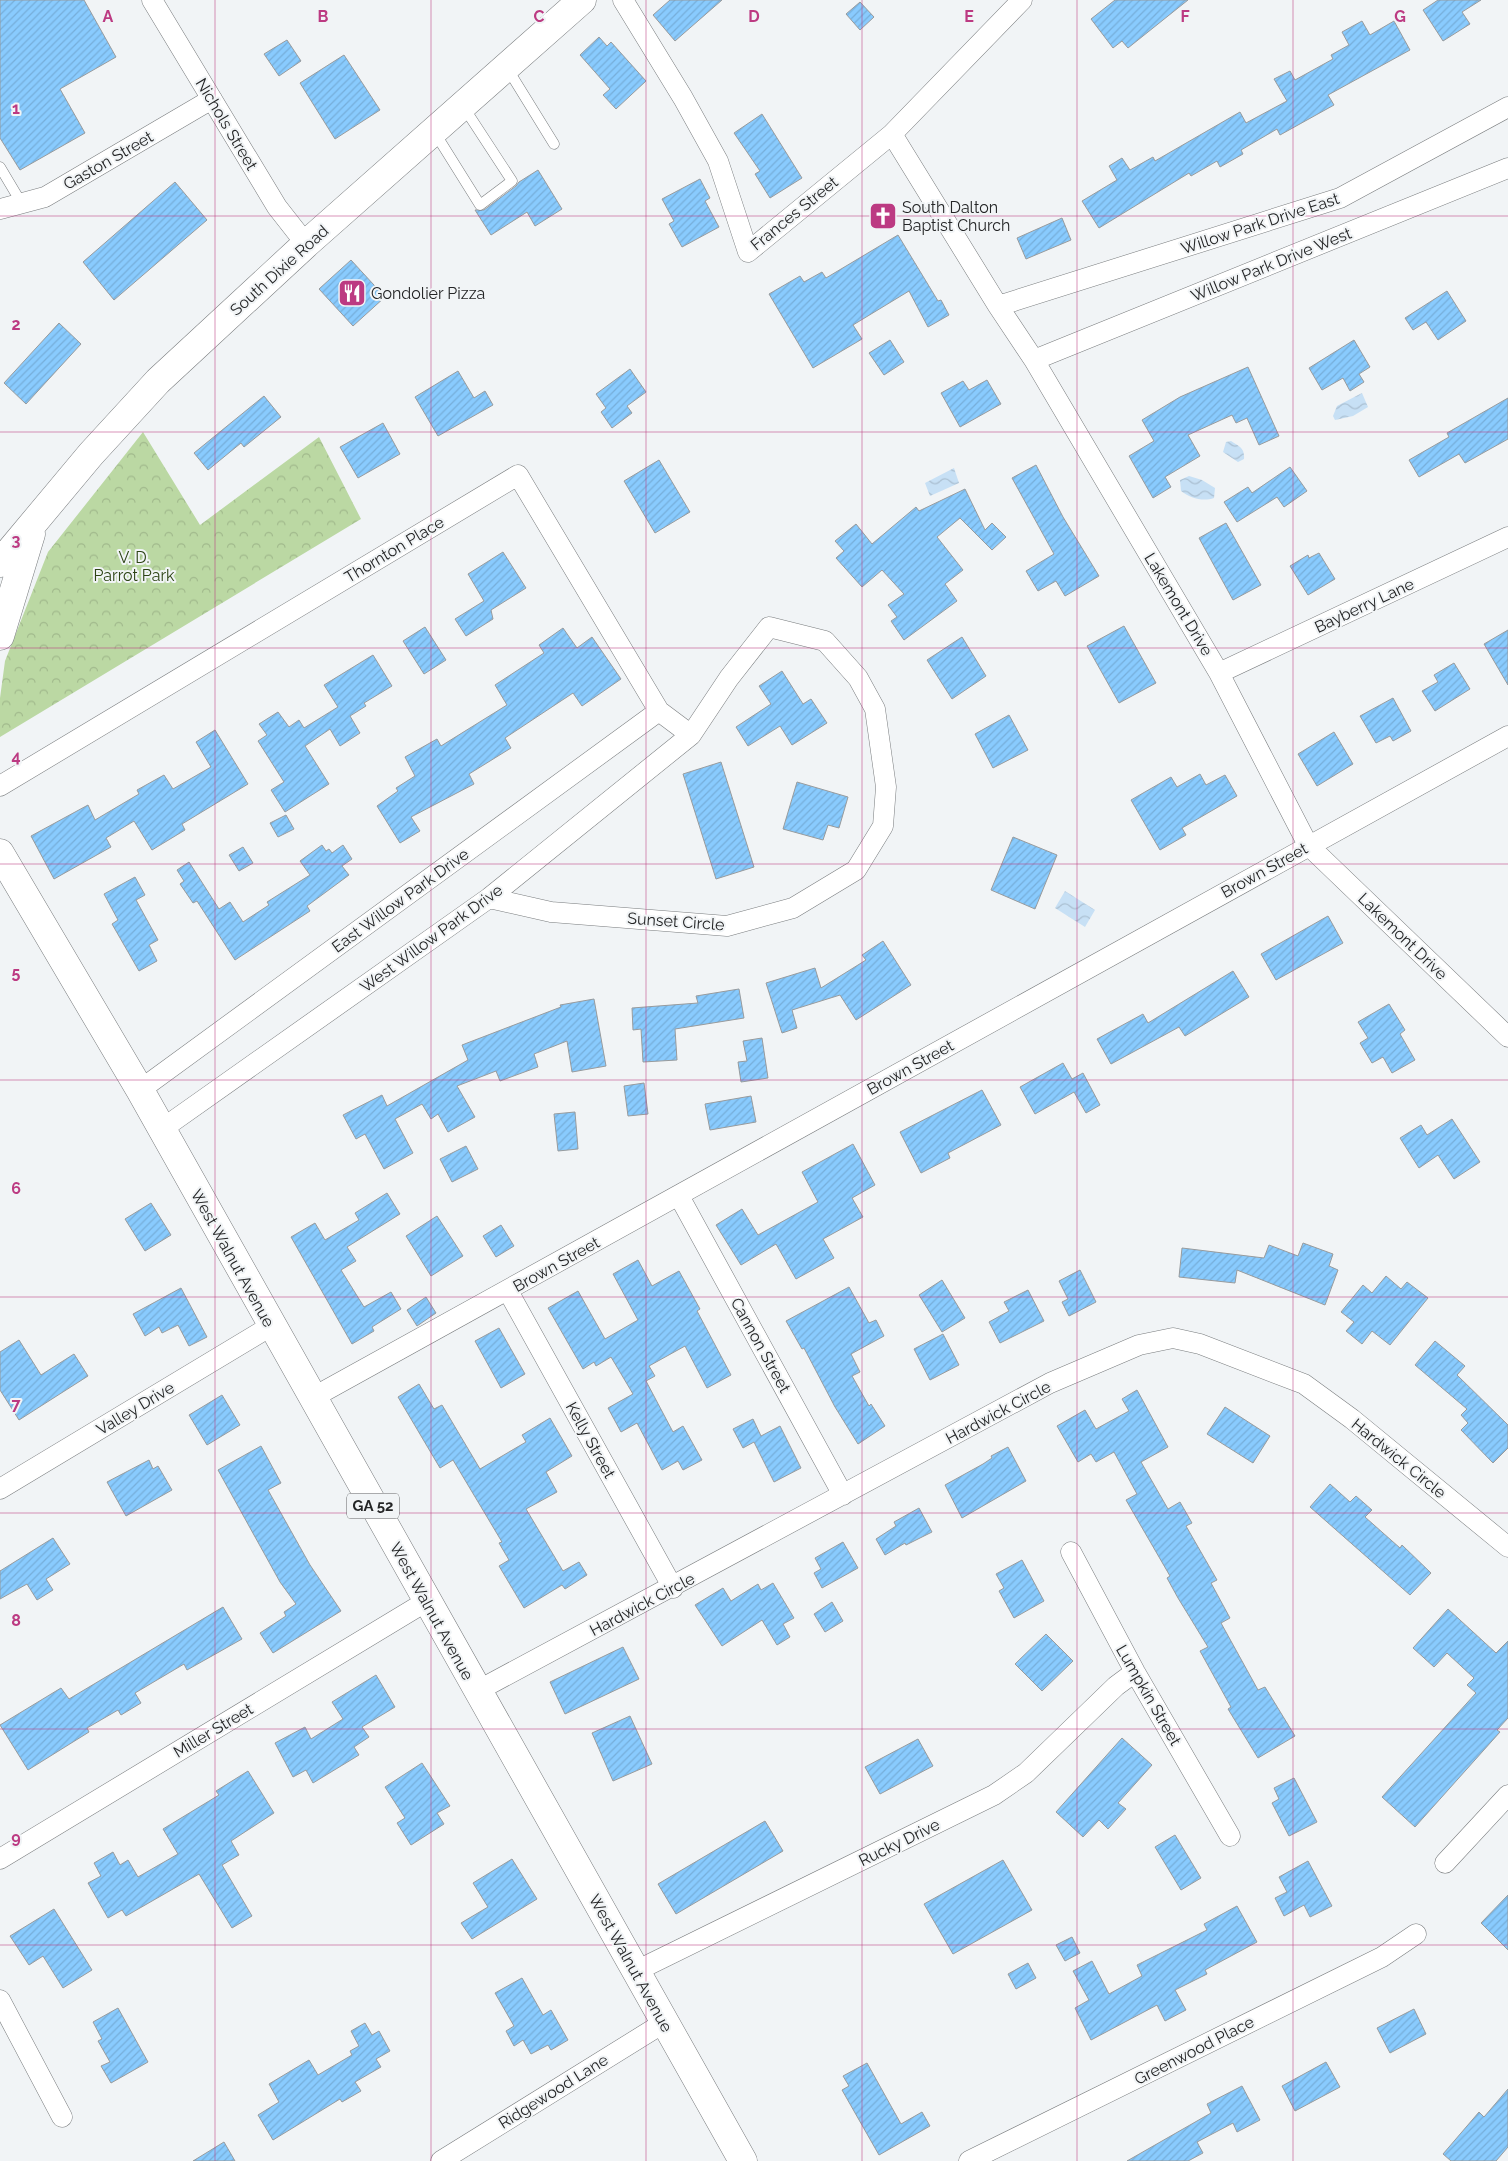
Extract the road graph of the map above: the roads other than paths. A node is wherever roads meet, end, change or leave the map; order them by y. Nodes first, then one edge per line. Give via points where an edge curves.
1 (152, 0) edge
2 (582, 0) edge
3 (623, 0) edge
4 (1015, 2) edge
5 (506, 67) junction
6 (212, 99) junction
7 (463, 106) junction
8 (1508, 107) edge
9 (434, 132) junction
10 (892, 134) junction
11 (554, 144) dead end
12 (0, 167) edge
13 (1508, 168) edge
14 (22, 204) junction
15 (0, 209) edge
16 (306, 244) junction
17 (998, 306) junction
18 (1034, 360) junction
19 (36, 518) junction
20 (1508, 538) edge
21 (0, 563) edge
22 (0, 636) edge
23 (1219, 673) junction
24 (659, 711) junction
25 (691, 735) junction
26 (1508, 736) edge
27 (0, 786) edge
28 (1308, 845) junction
29 (0, 853) edge
30 (489, 898) junction
31 (1508, 1037) edge
32 (140, 1090) junction
33 (162, 1129) junction
34 (679, 1196) junction
35 (508, 1291) junction
36 (271, 1326) junction
37 (312, 1398) junction
38 (0, 1490) edge
39 (842, 1495) junction
40 (1508, 1547) edge
41 (1071, 1552) dead end
42 (673, 1588) junction
43 (427, 1602) junction
44 (1135, 1672) junction
45 (478, 1691) junction
46 (1508, 1794) edge
47 (1230, 1836) dead end
48 (0, 1859) edge
49 (1445, 1863) dead end
50 (1416, 1934) dead end
51 (636, 1971) junction
52 (0, 2000) edge
53 (665, 2022) junction
54 (62, 2117) dead end
55 (441, 2161) edge
56 (743, 2161) edge
57 (968, 2161) edge

1 - 6 street, Nichols Street
2 - 5 main road, South Dixie Road
3 - 10 street, Frances Street via 718,161 748,252
4 - 10 street, Frances Street
5 - 7 main road, South Dixie Road
5 - 11 lane
6 - 14 street, Gaston Street via 45,198
6 - 16 street, Nichols Street via 278,207
7 - 9 main road, South Dixie Road
7 - 9 lane via 512,181 480,205
8 - 17 street, Willow Park Drive East via 1340,198
9 - 16 main road, South Dixie Road
10 - 17 street, Lakemont Drive
12 - 14 lane
13 - 18 street, Willow Park Drive West
14 - 15 street, Gaston Street
16 - 19 main road, South Dixie Road via 158,381
17 - 18 street, Lakemont Drive
18 - 23 street, Lakemont Drive
19 - 21 main road, South Dixie Road
19 - 22 main road
20 - 23 street, Bayberry Lane
23 - 28 street, Lakemont Drive
24 - 25 street, Thornton Place
24 - 27 street, Thornton Place via 518,475
24 - 32 street, East Willow Park Drive
25 - 30 street, West Willow Park Drive
25 - 30 street, Sunset Circle via 729,678 769,627 825,641 858,678 875,709 886,788 883,826 856,870 793,908 727,926 551,912
26 - 28 street, Brown Street
28 - 31 street, Lakemont Drive
28 - 34 street, Brown Street
29 - 32 main road, West Walnut Avenue / GA 52
30 - 33 street, West Willow Park Drive
32 - 33 main road, West Walnut Avenue / GA 52
33 - 36 main road, West Walnut Avenue / GA 52
34 - 35 street, Brown Street
34 - 39 street, Cannon Street
35 - 37 street, Brown Street
35 - 42 street, Kelly Street
36 - 37 main road, West Walnut Avenue / GA 52
36 - 38 street, Valley Drive
37 - 43 main road, West Walnut Avenue / GA 52
39 - 40 street, Hardwick Circle via 1050,1383 1139,1345 1173,1338 1200,1344 1304,1384 1352,1418
39 - 42 street, Hardwick Circle
41 - 44 street, Lumpkin Street
42 - 45 street, Hardwick Circle
43 - 45 main road, West Walnut Avenue / GA 52
43 - 48 street, Miller Street
44 - 47 street, Lumpkin Street
44 - 51 street, Rucky Drive via 1116,1686 1026,1773 994,1795
45 - 51 main road, West Walnut Avenue / GA 52
46 - 49 street
50 - 57 street, Greenwood Place via 1382,1957
51 - 53 main road, West Walnut Avenue / GA 52
52 - 54 street
53 - 55 street, Ridgewood Lane
53 - 56 main road, West Walnut Avenue / GA 52

